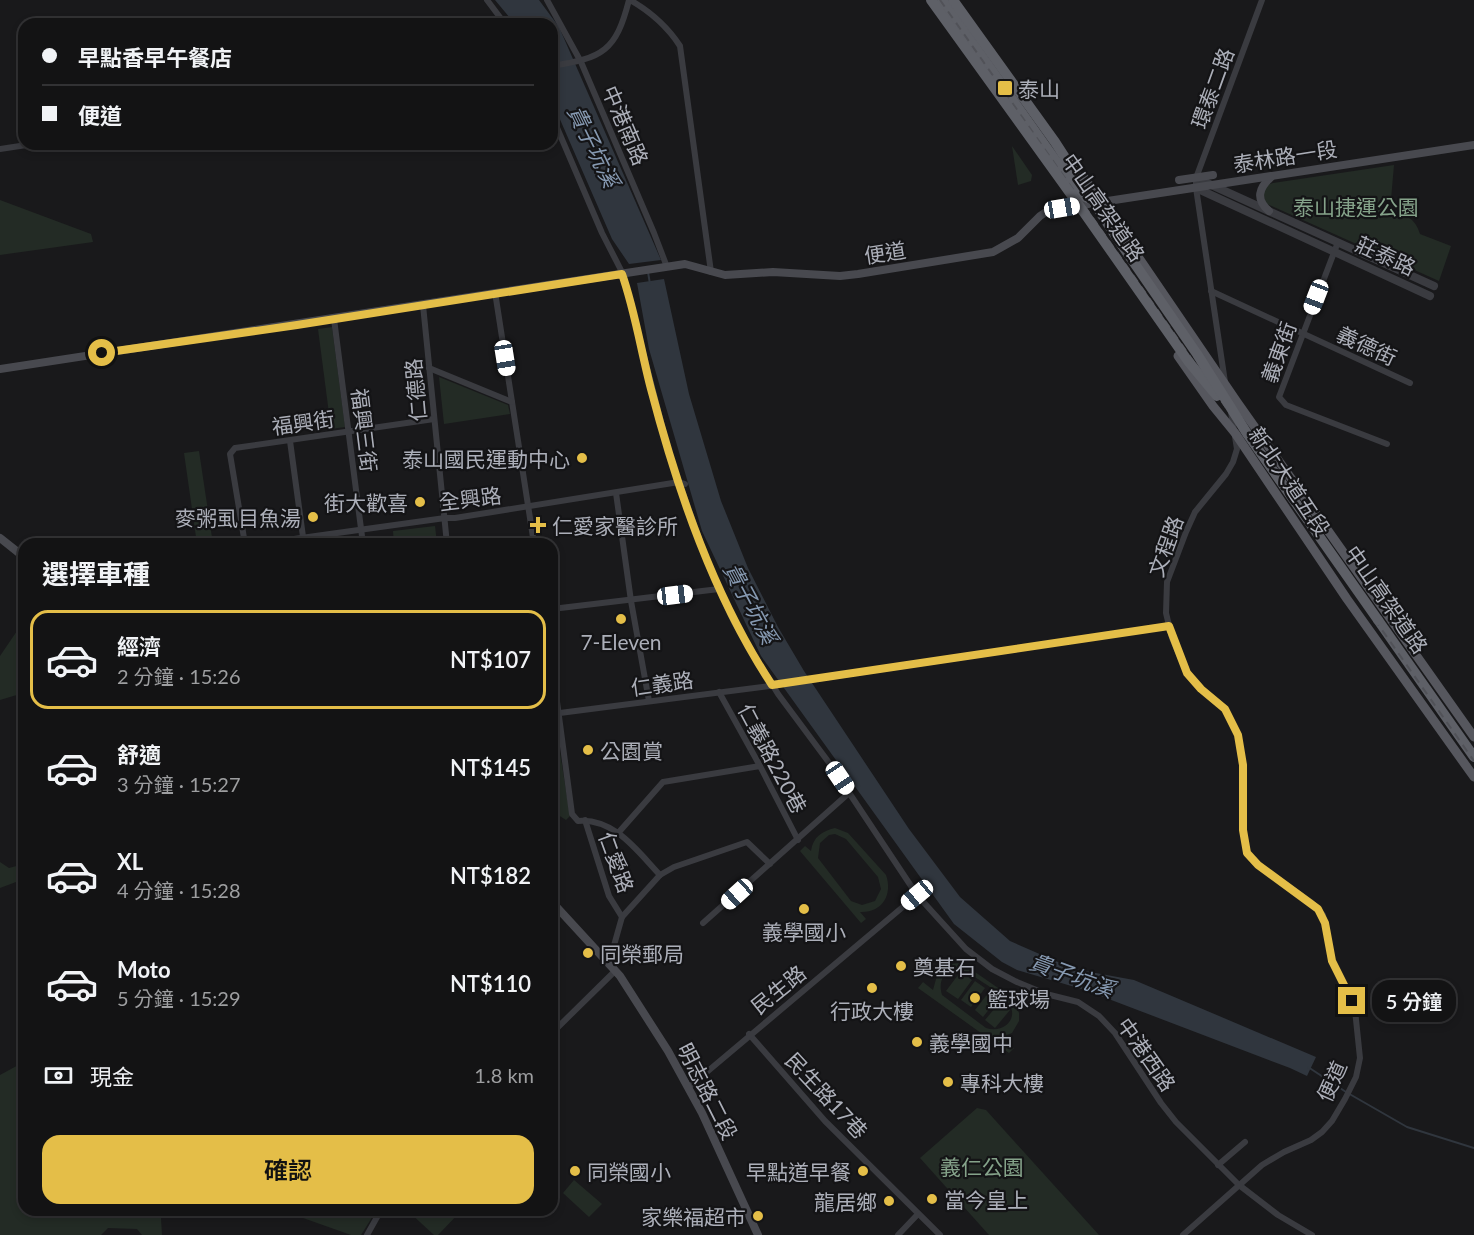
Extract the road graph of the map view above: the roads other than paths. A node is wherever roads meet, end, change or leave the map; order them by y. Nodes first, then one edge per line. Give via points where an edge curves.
1 (487, 0) edge
2 (547, 0) edge
3 (630, 0) edge
4 (925, 0) edge
5 (931, 0) edge
6 (942, 0) edge
7 (954, 0) edge
8 (959, 0) edge
9 (1262, 0) edge
10 (500, 18) edge
11 (556, 18) edge
12 (558, 22) edge
13 (578, 62) junction
14 (558, 65) edge
15 (558, 130) edge
16 (18, 146) edge
17 (1474, 146) edge
18 (0, 149) edge
19 (1213, 175) dead end
20 (1271, 177) junction
21 (1196, 178) junction
22 (1179, 180) dead end
23 (1214, 186) junction
24 (1196, 188) junction
25 (1080, 195) junction
26 (1101, 203) junction
27 (1074, 206) junction
28 (1049, 210) joint
29 (1269, 211) junction
30 (1338, 242) junction
31 (1334, 251) junction
32 (665, 267) junction
33 (626, 273) junction
34 (711, 273) junction
35 (1434, 286) dead end
36 (1211, 291) junction
37 (495, 292) junction
38 (1430, 296) dead end
39 (1169, 302) junction
40 (423, 305) junction
41 (1149, 315) junction
42 (334, 319) junction
43 (1303, 333) junction
44 (429, 368) junction
45 (0, 369) edge
46 (1410, 383) dead end
47 (1226, 386) junction
48 (512, 402) junction
49 (434, 419) junction
50 (349, 432) junction
51 (1235, 433) junction
52 (1248, 435) junction
53 (290, 441) junction
54 (1387, 444) dead end
55 (682, 483) junction
56 (616, 493) junction
57 (529, 507) junction
58 (445, 518) junction
59 (361, 530) junction
60 (0, 538) edge
61 (244, 538) edge
62 (304, 538) edge
63 (320, 538) edge
64 (362, 538) edge
65 (447, 538) edge
66 (533, 538) edge
67 (18, 552) edge
68 (1357, 571) junction
69 (1335, 579) junction
70 (719, 589) junction
71 (631, 601) junction
72 (558, 608) edge
73 (1169, 626) junction
74 (775, 685) junction
75 (719, 692) junction
76 (649, 702) junction
77 (558, 714) edge
78 (558, 726) edge
79 (1474, 737) edge
80 (1474, 757) edge
81 (760, 766) junction
82 (1474, 777) edge
83 (849, 793) junction
84 (585, 820) junction
85 (619, 832) junction
86 (798, 840) junction
87 (770, 864) junction
88 (660, 875) junction
89 (1290, 888) joint
90 (917, 895) junction
91 (558, 909) edge
92 (622, 917) junction
93 (703, 924) dead end
94 (615, 971) junction
95 (558, 1027) edge
96 (749, 1034) junction
97 (689, 1087) junction
98 (1245, 1142) dead end
99 (1218, 1166) junction
100 (1239, 1185) junction
101 (918, 1214) junction
102 (378, 1216) edge
103 (367, 1235) edge
104 (758, 1235) edge
105 (898, 1235) edge
106 (940, 1235) edge
107 (1183, 1235) edge
108 (1312, 1235) edge

1 - 10 street
2 - 11 street, 中港南路
3 - 13 street via 614,41 600,54
3 - 34 street via 646,9 680,46
4 - 27 main road, 新北大道五段
5 - 52 highway, 中山高架道路, bridge via 1188,361
6 - 25 highway
7 - 52 highway, 中山高架道路, bridge via 1055,142
8 - 26 main road, 新北大道五段
9 - 21 street, 環泰二路
12 - 13 street, 中港南路
13 - 14 street
13 - 32 street, 中港南路 via 654,233
15 - 33 street, 中港西路 via 602,233
16 - 18 street
17 - 20 main road, 泰林路一段
19 - 21 main road, 泰林路一段
20 - 23 main road, 泰林路一段
20 - 29 main road via 1260,191 1262,205
21 - 22 main road, 泰林路一段
21 - 23 street, 莊泰路
21 - 24 street, 環泰二路
23 - 24 main road, 泰林路一段
23 - 29 street, 莊泰路
24 - 26 main road, 泰林路一段
24 - 31 street, 莊泰路
24 - 36 street, 文程路
25 - 26 highway
25 - 27 highway
26 - 27 main road, 泰林路一段
26 - 39 main road, 新北大道五段
27 - 28 main road, 泰林路一段
27 - 41 main road, 新北大道五段
28 - 34 main road, 便道 via 1004,247 975,256 840,276
29 - 30 street, 莊泰路
30 - 31 street, 義東街
30 - 35 street, 莊泰路
31 - 38 street, 莊泰路
31 - 43 street, 義東街
32 - 33 main road
32 - 34 main road, 便道 via 685,264
33 - 37 main road
33 - 55 street, 中港西路 via 651,389 670,457
36 - 43 street, 義德街
36 - 47 street, 文程路
37 - 40 main road
37 - 48 street
39 - 41 main road via 1163,315
39 - 47 main road, 新北大道五段
40 - 42 main road
40 - 44 street, 仁德路
41 - 51 main road, 新北大道五段
42 - 45 main road
42 - 50 street, 福興三街
43 - 46 street, 義德街
43 - 54 street, 義東街 via 1281,400
44 - 48 street
44 - 49 street, 仁德路
47 - 51 street, 文程路
47 - 68 main road, 新北大道五段
48 - 57 street
49 - 50 street, 福興街
49 - 58 street, 仁德路
50 - 53 street, 福興街
50 - 59 street, 福興三街
51 - 69 main road, 新北大道五段
51 - 73 street, 文程路 via 1238,449 1233,462 1195,512 1170,572 1166,594
52 - 80 highway, 中山高架道路, bridge
53 - 61 street, 福興街 via 235,448 231,454
53 - 62 street
55 - 56 street, 全興路
55 - 70 street, 中港西路
56 - 57 street, 全興路
56 - 71 street
57 - 58 street, 全興路
57 - 66 street
58 - 59 street, 全興路
58 - 65 street, 仁德路
59 - 63 street, 全興路
59 - 64 street, 福興三街
60 - 67 main road
68 - 69 main road via 1342,563
68 - 79 main road, 新北大道五段
69 - 82 main road, 新北大道五段
70 - 71 street
70 - 74 street, 中港西路 via 734,622
71 - 72 street
71 - 76 street
73 - 74 street, 仁義路
73 - 89 street, 文程路 via 1187,673 1225,709 1235,728 1244,780 1243,830 1247,853
74 - 75 street, 仁義路
74 - 83 street, 中港西路
75 - 76 street, 仁義路
75 - 81 street, 仁義路220巷
76 - 77 street, 仁義路
78 - 84 street, 仁愛路 via 572,814 578,821
81 - 85 street via 663,782
81 - 86 street, 仁義路220巷
83 - 86 street
83 - 90 street, 中港西路
84 - 85 street
84 - 92 street, 仁愛路 via 609,896
85 - 88 street
86 - 87 street
87 - 88 street via 747,842
87 - 93 street
88 - 92 street
89 - 100 street, 便道 via 1318,909 1325,923 1332,961 1355,1010 1360,1058 1345,1099 1322,1132 1262,1165
90 - 96 street, 民生路
90 - 99 street, 中港西路 via 966,949 992,969 1046,994 1078,1002 1099,1016 1176,1122
91 - 94 main road, 明志路二段
92 - 94 street, 仁愛路 via 611,956
94 - 95 street
94 - 97 main road, 明志路二段
96 - 97 street, 民生路
96 - 101 street, 民生路17巷 via 825,1121
97 - 104 main road, 明志路二段
98 - 99 street
99 - 100 street, 中港西路
100 - 107 street, 便道
100 - 108 street, 中港西路
101 - 105 street
101 - 106 street, 民生路17巷
102 - 103 street

